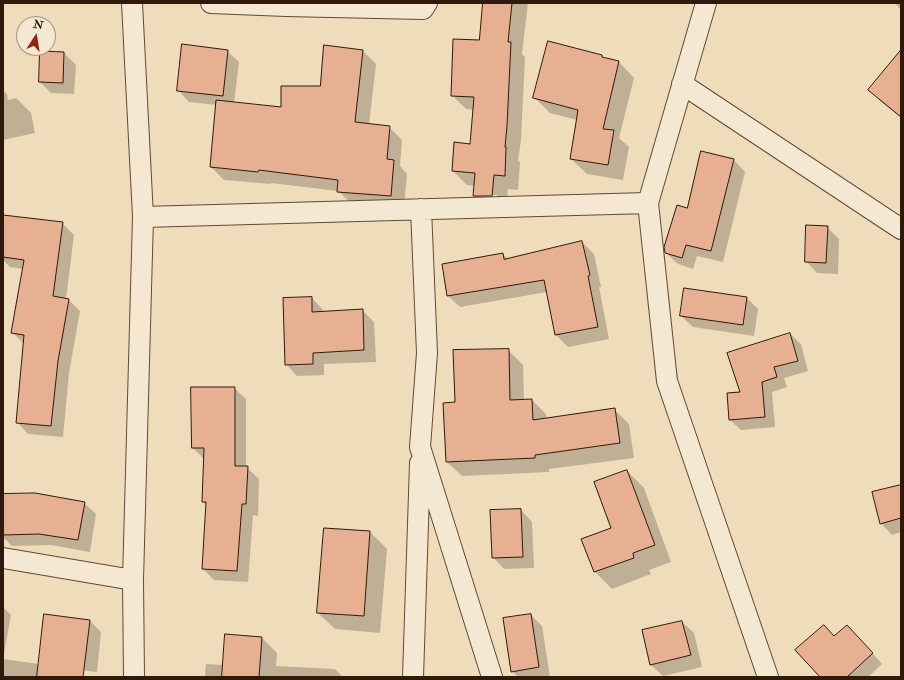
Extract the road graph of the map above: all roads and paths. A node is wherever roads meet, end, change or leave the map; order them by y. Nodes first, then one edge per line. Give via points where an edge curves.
1 (132, 3) edge
2 (211, 3) edge
3 (427, 3) edge
4 (706, 3) edge
5 (682, 84) junction
6 (648, 202) junction
7 (420, 209) junction
8 (143, 217) junction
9 (901, 229) edge
10 (420, 447) junction
11 (3, 558) edge
12 (133, 580) junction
13 (134, 677) edge
14 (413, 677) edge
15 (492, 677) edge
16 (768, 677) edge

1 - 8 street
2 - 3 street via 423,9
4 - 5 street
5 - 6 street
5 - 9 street
6 - 7 street
6 - 16 street via 667,381
7 - 8 street
7 - 10 street via 427,353
8 - 12 street
10 - 14 street
10 - 15 street
11 - 12 street
12 - 13 street

